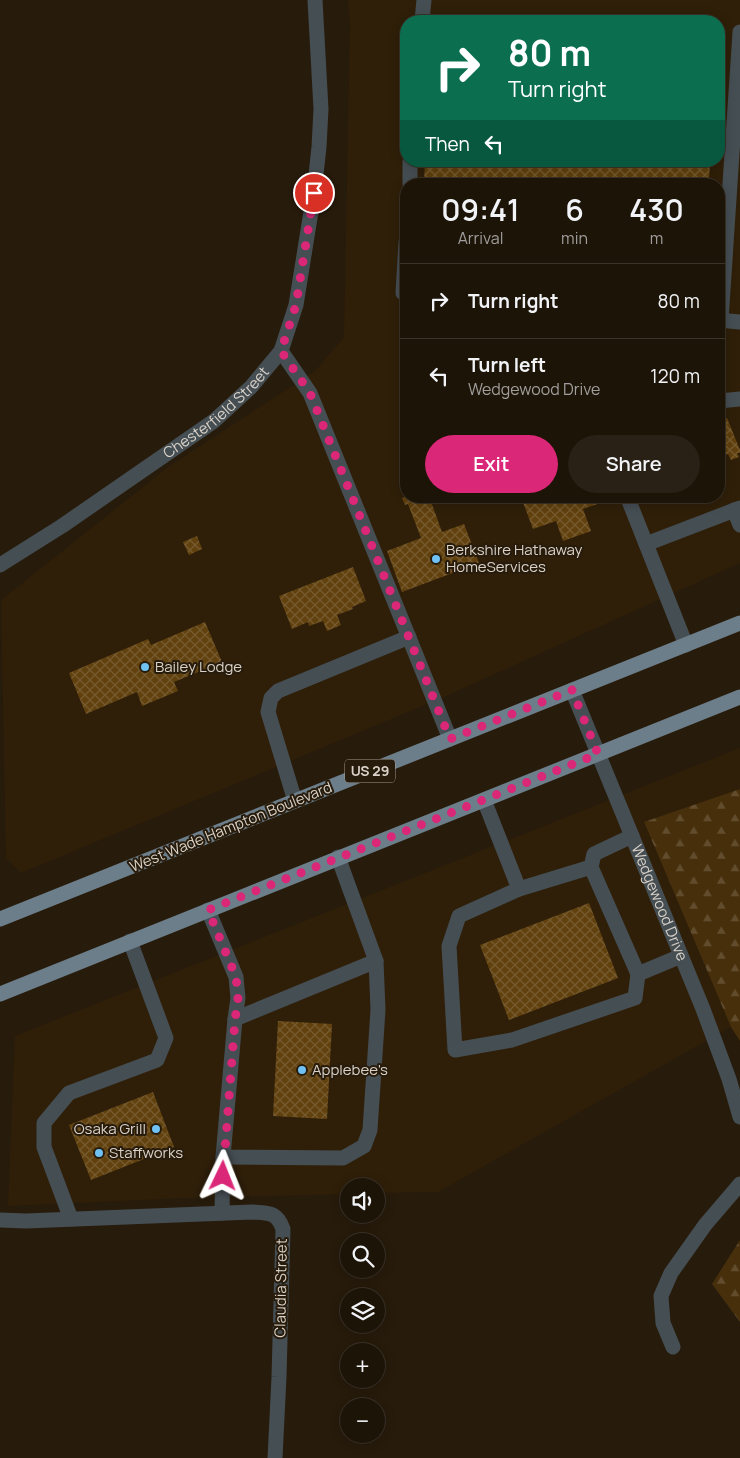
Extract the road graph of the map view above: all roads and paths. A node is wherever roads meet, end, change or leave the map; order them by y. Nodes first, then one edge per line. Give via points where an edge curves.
1 (315, 0) edge
2 (424, 0) edge
3 (423, 15) edge
4 (740, 32) edge
5 (725, 248) edge
6 (725, 320) edge
7 (740, 322) edge
8 (281, 351) junction
9 (740, 399) edge
10 (725, 400) edge
11 (630, 503) edge
12 (737, 509) edge
13 (740, 525) edge
14 (646, 544) junction
15 (0, 565) edge
16 (740, 623) edge
17 (409, 637) junction
18 (686, 645) junction
19 (572, 690) junction
20 (740, 697) edge
21 (450, 739) junction
22 (598, 754) junction
23 (484, 800) junction
24 (295, 801) junction
25 (632, 836) junction
26 (338, 858) junction
27 (591, 867) junction
28 (519, 888) junction
29 (208, 910) junction
30 (0, 919) edge
31 (130, 942) junction
32 (682, 956) junction
33 (376, 961) junction
34 (638, 974) junction
35 (0, 994) edge
36 (235, 1020) junction
37 (740, 1117) edge
38 (223, 1157) junction
39 (740, 1184) edge
40 (222, 1213) junction
41 (71, 1219) junction
42 (0, 1220) edge
43 (673, 1347) dead end
44 (275, 1458) edge

1 - 8 street, Chesterfield Street via 321,109 319,147 296,305
2 - 3 street
4 - 5 street
6 - 7 street
8 - 15 street, Chesterfield Street via 251,387 214,421
8 - 17 street via 310,393
9 - 10 street
11 - 14 street
12 - 13 street
12 - 14 street
14 - 18 street
16 - 18 main road, West Wade Hampton Boulevard / US 29
17 - 21 street
17 - 24 street via 278,691 271,698 268,712
18 - 19 main road, West Wade Hampton Boulevard / US 29
19 - 21 main road, West Wade Hampton Boulevard / US 29
19 - 22 street, Wedgewood Drive
20 - 22 main road
21 - 24 main road, West Wade Hampton Boulevard / US 29
22 - 23 main road
22 - 25 street, Wedgewood Drive
23 - 26 main road
23 - 28 street
24 - 30 main road, West Wade Hampton Boulevard / US 29
25 - 27 street via 594,854
25 - 32 street, Wedgewood Drive
26 - 29 main road
26 - 33 street
27 - 28 street
27 - 34 street
28 - 34 street via 459,916 449,946 455,1050 512,1040 635,998
29 - 31 main road
29 - 36 street via 236,977
31 - 35 main road
31 - 41 street via 166,1038 157,1060 69,1093 44,1123 44,1147
32 - 34 street
32 - 37 street, Wedgewood Drive
33 - 36 street
33 - 38 street via 378,1010 370,1130 364,1146 343,1158
36 - 38 street
38 - 40 street
39 - 43 street via 705,1225 671,1273 661,1296 663,1323
40 - 41 street, Claudia Street
40 - 44 street, Claudia Street via 271,1213 283,1229
41 - 42 street, Claudia Street

